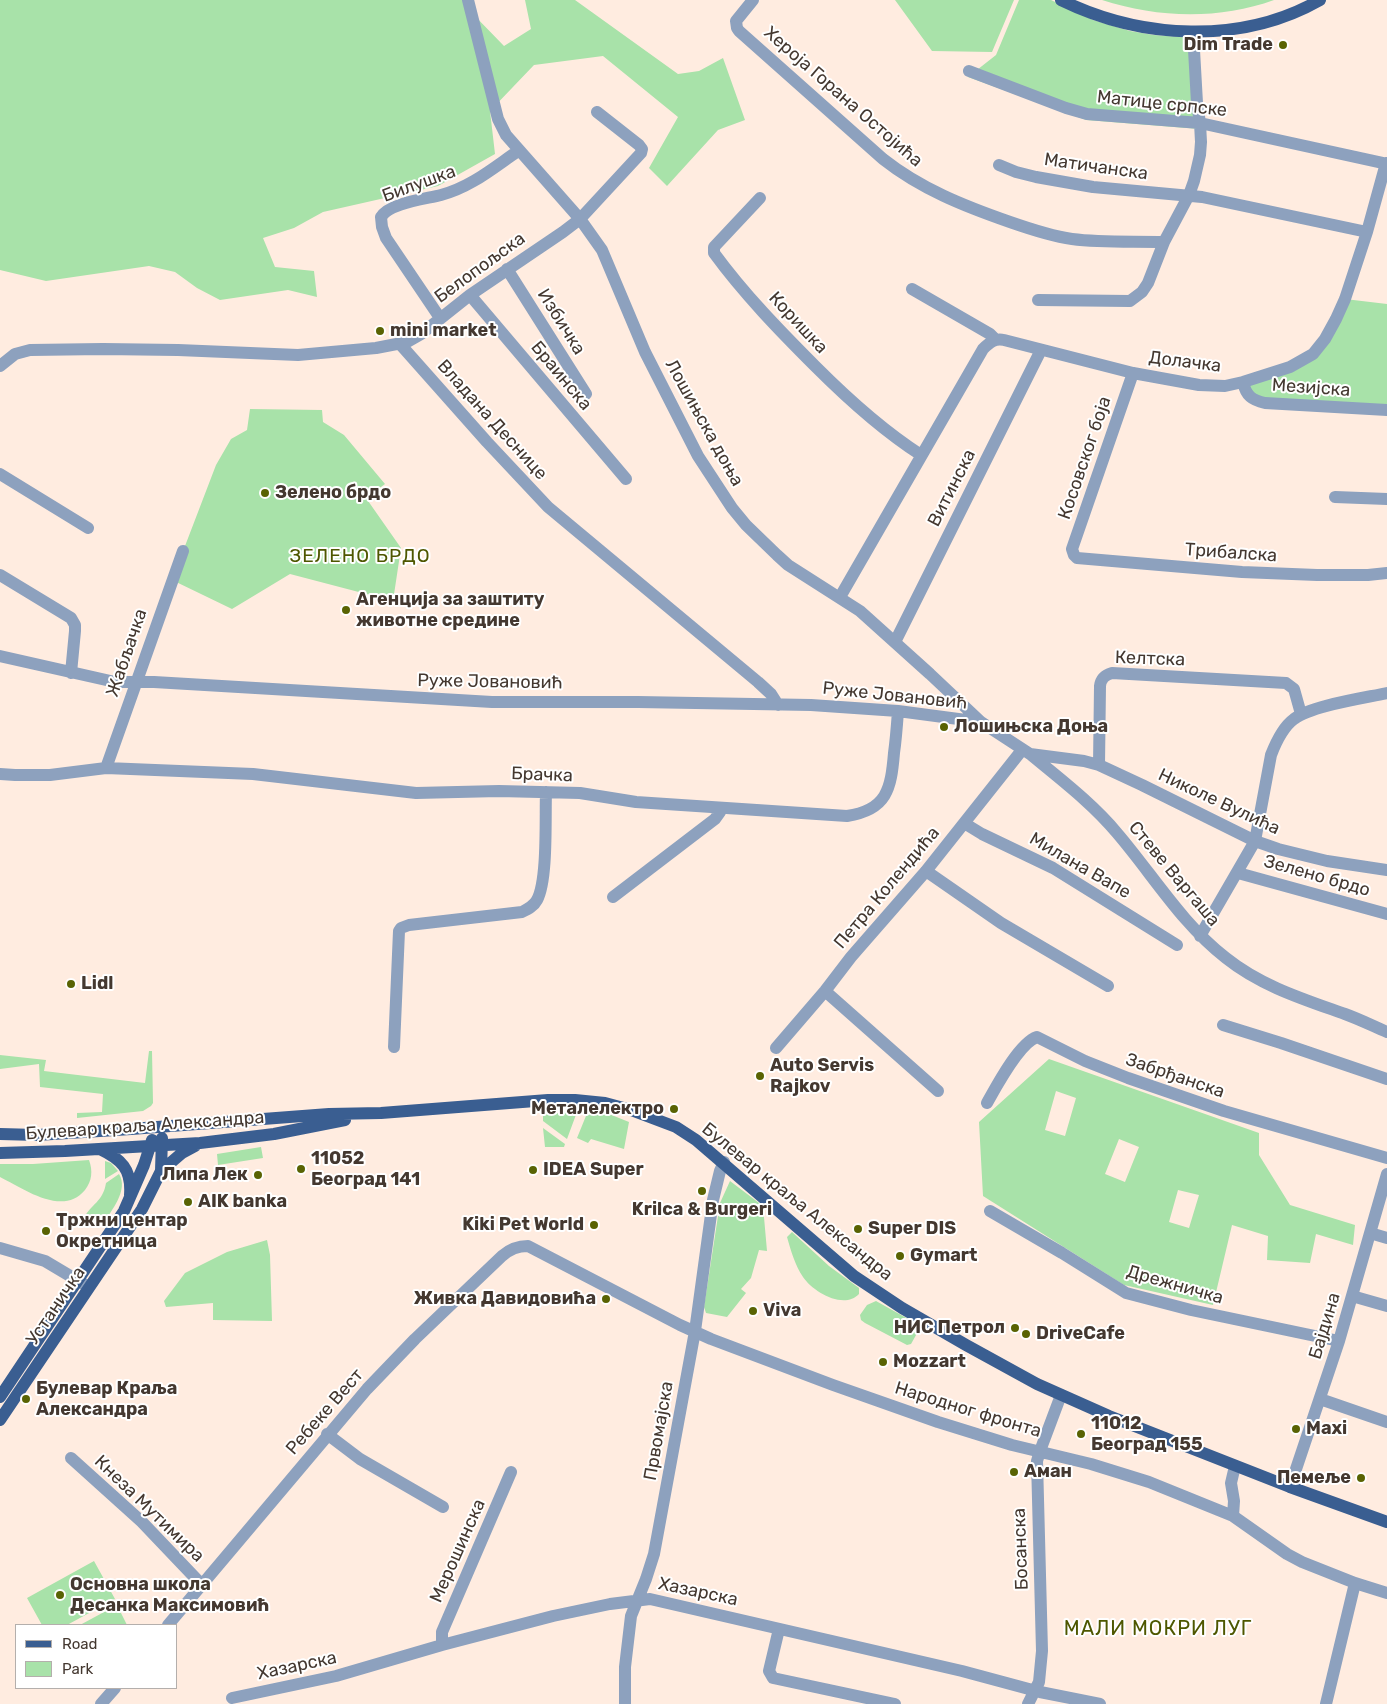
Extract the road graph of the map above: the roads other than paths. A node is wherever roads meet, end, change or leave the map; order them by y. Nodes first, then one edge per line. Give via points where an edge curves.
1 (468, 0) edge
2 (753, 0) edge
3 (1061, 0) edge
4 (1320, 0) edge
5 (1194, 32) junction
6 (969, 71) dead end
7 (597, 112) dead end
8 (1200, 123) junction
9 (518, 150) junction
10 (1386, 163) edge
11 (999, 165) dead end
12 (1190, 195) junction
13 (1383, 195) edge
14 (760, 198) dead end
15 (580, 219) junction
16 (1367, 232) junction
17 (1164, 242) junction
18 (507, 268) junction
19 (912, 289) dead end
20 (470, 295) junction
21 (1038, 300) dead end
22 (440, 318) junction
23 (995, 339) junction
24 (400, 344) junction
25 (1041, 350) junction
26 (0, 366) edge
27 (1132, 373) junction
28 (1243, 382) junction
29 (586, 394) dead end
30 (1387, 410) edge
31 (921, 455) junction
32 (0, 474) edge
33 (626, 479) dead end
34 (1335, 497) dead end
35 (1387, 499) edge
36 (88, 528) dead end
37 (183, 551) dead end
38 (1074, 555) joint
39 (1387, 573) edge
40 (0, 575) edge
41 (840, 597) junction
42 (895, 642) junction
43 (0, 656) edge
44 (70, 673) junction
45 (136, 683) junction
46 (1387, 693) edge
47 (778, 705) junction
48 (898, 711) junction
49 (1301, 714) junction
50 (981, 722) junction
51 (1026, 752) junction
52 (1099, 765) junction
53 (106, 768) junction
54 (0, 774) edge
55 (546, 792) junction
56 (721, 808) junction
57 (964, 823) junction
58 (1255, 841) junction
59 (1387, 870) edge
60 (926, 871) junction
61 (1238, 872) junction
62 (613, 897) dead end
63 (1387, 914) edge
64 (1200, 936) junction
65 (1177, 945) dead end
66 (1108, 986) dead end
67 (825, 991) junction
68 (1223, 1025) dead end
69 (1387, 1032) edge
70 (394, 1047) dead end
71 (776, 1048) dead end
72 (1387, 1080) edge
73 (938, 1091) dead end
74 (986, 1103) dead end
75 (381, 1113) junction
76 (158, 1127) junction
77 (0, 1134) edge
78 (200, 1143) junction
79 (156, 1146) junction
80 (100, 1149) junction
81 (0, 1153) edge
82 (1387, 1158) edge
83 (724, 1162) junction
84 (161, 1171) junction
85 (1387, 1174) edge
86 (129, 1201) junction
87 (990, 1211) dead end
88 (1370, 1233) junction
89 (1387, 1238) edge
90 (0, 1248) edge
91 (84, 1284) junction
92 (1352, 1296) junction
93 (1387, 1306) edge
94 (695, 1331) junction
95 (1339, 1341) junction
96 (1061, 1396) junction
97 (0, 1397) edge
98 (1320, 1399) junction
99 (0, 1420) edge
100 (1387, 1422) edge
101 (327, 1434) junction
102 (1040, 1451) junction
103 (71, 1458) dead end
104 (1235, 1466) junction
105 (511, 1472) dead end
106 (1290, 1487) junction
107 (443, 1507) dead end
108 (1233, 1516) junction
109 (1387, 1522) edge
110 (1355, 1583) junction
111 (202, 1585) junction
112 (1387, 1593) edge
113 (638, 1600) junction
114 (169, 1624) edge
115 (779, 1629) junction
116 (442, 1645) junction
117 (114, 1689) edge
118 (1035, 1691) junction
119 (232, 1698) dead end
120 (101, 1704) edge
121 (625, 1704) edge
122 (895, 1704) edge
123 (1028, 1704) edge
124 (1100, 1704) edge
125 (1326, 1704) edge

1 - 9 street, Лошињска доња via 498,119
2 - 17 street, Хероја Горана Остојића via 736,21 739,31 883,159 921,185 980,212 1052,235 1087,240
3 - 5 main road via 1131,26
4 - 5 main road via 1271,21
5 - 8 street
6 - 8 street, Матице српске via 1087,114
7 - 15 street via 642,149 633,163
8 - 10 street, Матице српске
8 - 12 street via 1200,156
9 - 15 street, Лошињска доња
9 - 22 street, Билушка via 467,185 382,214 386,238
10 - 13 street, Долачка
11 - 12 street, Матичанска via 1036,177 1093,187
12 - 16 street, Матичанска
12 - 17 street
13 - 16 street, Долачка
14 - 31 street, Коришка via 714,247 714,253 778,328 831,383 883,429
15 - 18 street, Белопољска
15 - 41 street, Лошињска доња via 602,250 665,393 723,496 776,555
16 - 28 street, Долачка via 1345,299 1320,346 1313,354 1290,367
17 - 21 street via 1142,292 1130,301
18 - 20 street, Белопољска
18 - 29 street, Избичка
19 - 23 street, Долачка
20 - 22 street, Белопољска
20 - 33 street, Браинска
22 - 24 street, Белопољска via 414,339
23 - 25 street, Долачка
23 - 31 street via 983,349
24 - 26 street via 298,355 159,349 21,352
24 - 47 street, Владана Деснице via 548,507 758,682
25 - 27 street, Долачка
25 - 42 street, Витинска
27 - 28 street, Долачка via 1199,385 1225,386
27 - 38 street, Косовског боја via 1072,549
28 - 30 street, Мезијска via 1248,396 1265,404
31 - 41 street
32 - 36 street
34 - 35 street
37 - 45 street, Жабљачка
38 - 39 street, Трибалска via 1081,559 1242,572
40 - 44 street via 71,618 75,631
41 - 42 street, Лошињска доња
42 - 50 street
43 - 44 street, Руже Јовановић
44 - 45 street, Руже Јовановић
45 - 47 street, Руже Јовановић via 492,702
45 - 53 street, Жабљачка
46 - 49 street
47 - 48 street, Руже Јовановић
48 - 50 street, Руже Јовановић
48 - 56 street, Брачка via 891,783 884,797 872,808 847,816
49 - 52 street, Келтска via 1294,689 1286,683 1112,673 1103,678 1100,686
49 - 58 street via 1287,726 1271,755
50 - 51 street
51 - 52 street
51 - 57 street, Петра Колендића
51 - 64 street, Стеве Варгаша via 1100,814
52 - 58 street, Николе Вулића
53 - 54 street, Брачка via 50,774
53 - 55 street, Брачка via 253,774 416,793
55 - 56 street, Брачка
55 - 70 street via 542,887 533,906 522,912 409,925 398,931
56 - 62 street via 715,819
57 - 60 street, Петра Колендића
57 - 65 street, Милана Вапе via 1053,868
58 - 59 street, Николе Вулића via 1298,855
58 - 61 street
60 - 66 street via 1001,923
60 - 67 street, Петра Колендића
61 - 63 street, Зелено брдо
61 - 64 street
64 - 69 street, Стеве Варгаша via 1249,975 1274,988
67 - 71 street, Петра Колендића
67 - 73 street
68 - 72 street
74 - 82 street, Забрђанска via 1019,1052 1037,1037 1128,1078 1234,1114
75 - 76 main road, Булевар краља Александра
75 - 78 main road, Булевар краља Александра via 274,1134
75 - 83 main road, Булевар краља Александра via 555,1100 599,1102 676,1127
76 - 77 main road, Булевар краља Александра via 37,1135
76 - 79 main road, Устаничка
78 - 79 main road, Булевар краља Александра
78 - 84 main road
79 - 80 main road, Булевар краља Александра
79 - 84 main road, Устаничка
79 - 86 main road, Устаничка
80 - 81 main road, Булевар краља Александра
80 - 86 main road via 125,1166 130,1182
83 - 94 street, Првомајска via 714,1200
83 - 96 main road, Булевар краља Александра via 854,1276 966,1345
84 - 91 main road, Устаничка via 142,1209
85 - 88 street, Бајдина
86 - 91 main road, Устаничка
87 - 95 street, Дрежничка via 1126,1293
88 - 89 street
88 - 92 street, Бајдина
90 - 91 street via 46,1262
91 - 97 main road, Устаничка
91 - 99 main road, Устаничка
92 - 93 street
92 - 95 street, Бајдина
94 - 101 street, Ребеке Вест via 528,1246 513,1248 414,1339
94 - 102 street, Народног фронта via 938,1422
94 - 113 street, Првомајска via 654,1554
95 - 98 street, Бајдина
96 - 102 street, Босанска
96 - 104 main road, Булевар краља Александра
98 - 100 street
98 - 106 street, Бајдина
101 - 107 street via 360,1459
101 - 111 street, Ребеке Вест
102 - 108 street, Народног фронта via 1149,1482
102 - 118 street, Босанска via 1037,1484 1042,1651
103 - 111 street, Кнеза Мутимира via 142,1522
104 - 106 main road, Булевар краља Александра
104 - 108 street via 1231,1483
105 - 116 street, Мерошинска via 442,1632
106 - 109 main road, Булевар краља Александра
108 - 110 street, Народног фронта via 1289,1556
110 - 112 street, Народног фронта
110 - 125 street
111 - 114 street, Ребеке Вест
113 - 115 street, Хазарска via 655,1600
113 - 116 street, Хазарска via 553,1616
113 - 121 street, Првомајска via 629,1629
115 - 118 street, Хазарска
115 - 122 street via 769,1671 773,1678
116 - 119 street, Хазарска via 336,1676
117 - 120 street
118 - 123 street, Босанска
118 - 124 street, Хазарска

